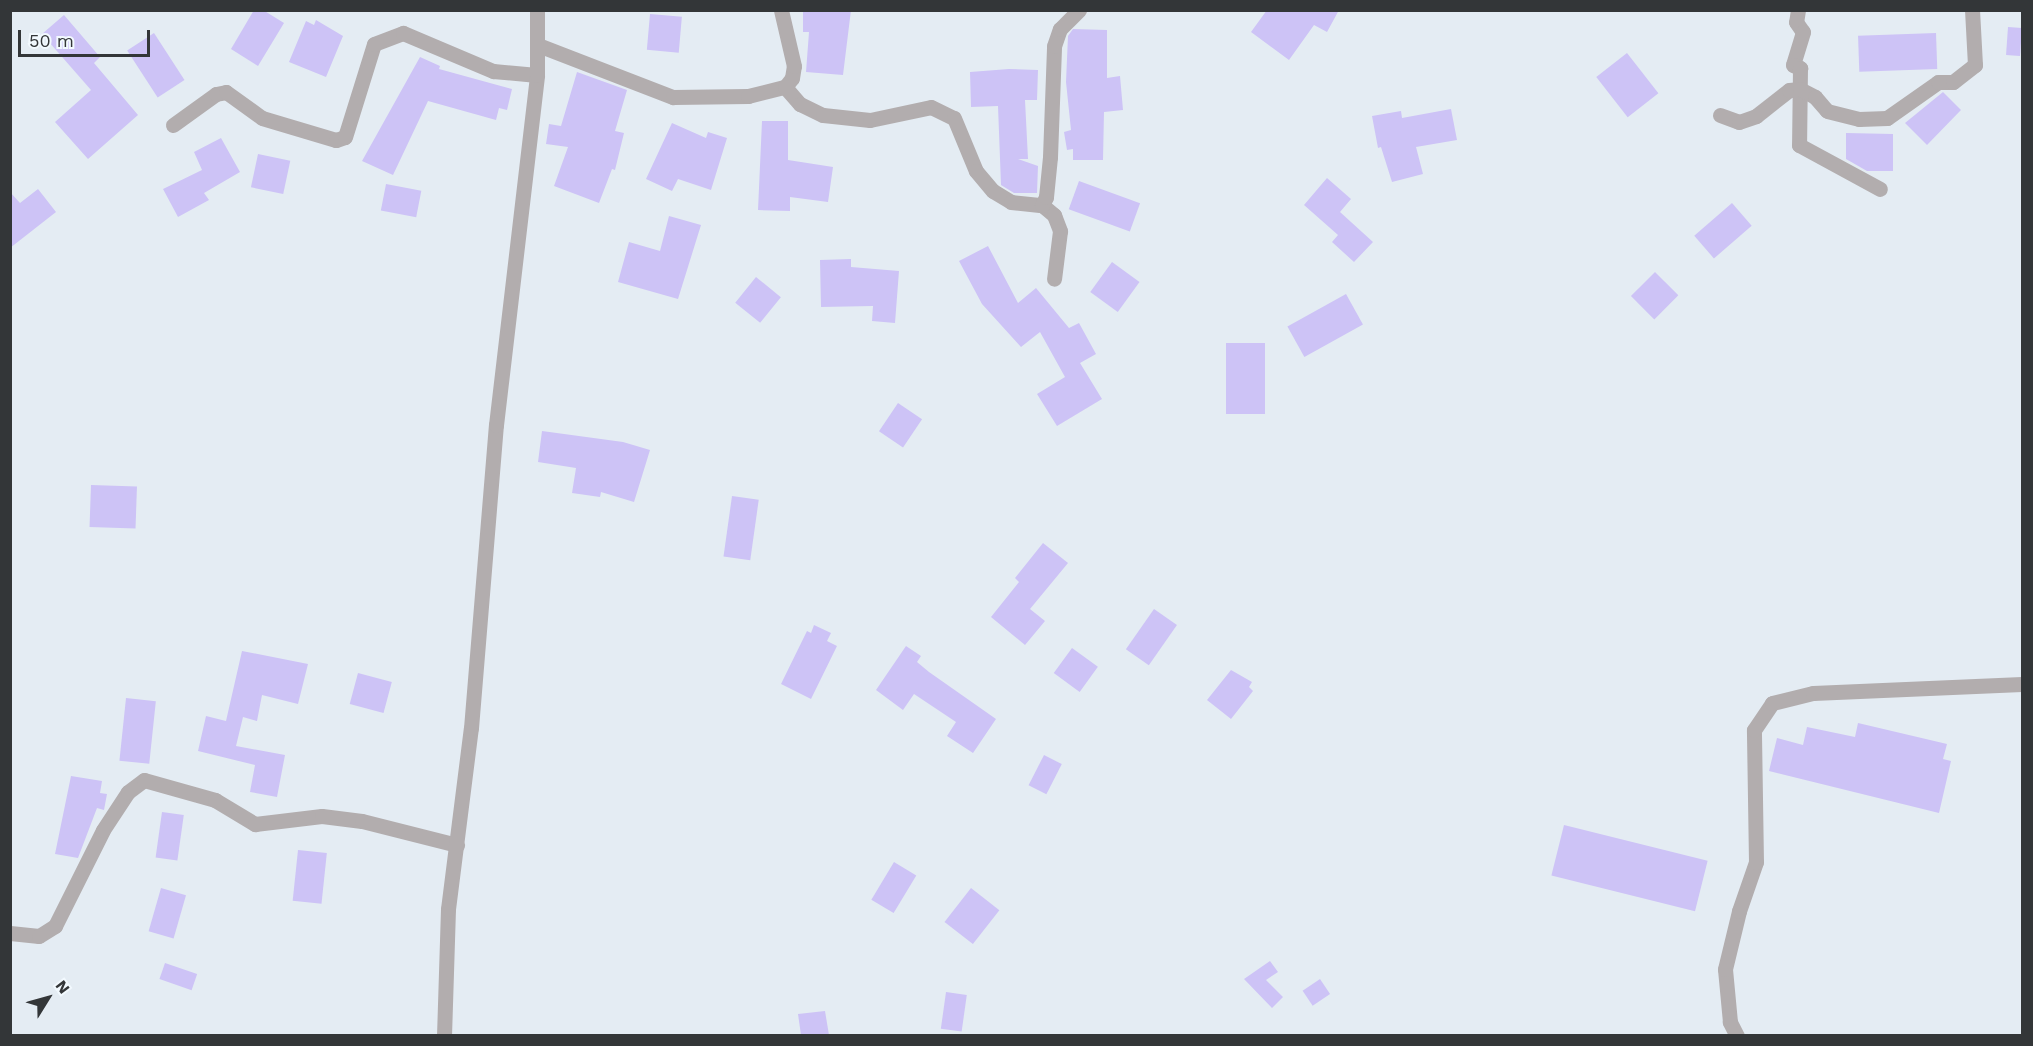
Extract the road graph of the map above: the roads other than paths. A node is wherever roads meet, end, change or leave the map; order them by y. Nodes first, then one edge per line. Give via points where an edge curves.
1 (537, 10) edge
2 (781, 10) edge
3 (1079, 10) edge
4 (1798, 10) edge
5 (1972, 10) edge
6 (538, 45) junction
7 (537, 75) junction
8 (785, 87) junction
9 (1800, 89) junction
10 (1720, 115) dead end
11 (173, 125) dead end
12 (1880, 189) dead end
13 (1042, 205) junction
14 (1054, 279) dead end
15 (2022, 684) edge
16 (457, 845) junction
17 (10, 933) edge
18 (444, 1035) edge
19 (1737, 1035) edge

1 - 6 street
2 - 8 street via 794,66
3 - 13 street via 1060,29 1054,46 1050,157
4 - 9 street via 1797,22 1803,32 1793,65 1800,68
5 - 9 street via 1975,65 1953,81 1938,82 1887,118 1858,119 1827,111 1815,97
6 - 7 street
6 - 8 street via 673,97 748,96
7 - 11 street via 493,72 402,33 374,44 345,137 336,140 262,117 226,92 216,94
7 - 16 street via 496,425 471,728
8 - 13 street via 800,104 823,115 848,119 870,120 931,107 954,118 976,171 993,191 1011,202
9 - 10 street via 1789,90 1756,116 1739,122
9 - 12 street via 1799,145
13 - 14 street via 1054,215 1060,231
15 - 19 street via 1813,693 1772,704 1754,730 1756,862 1738,910 1725,969 1730,1022
16 - 17 street via 362,821 322,816 255,824 215,800 144,780 128,792 103,830 55,926 39,936
16 - 18 street via 448,909

